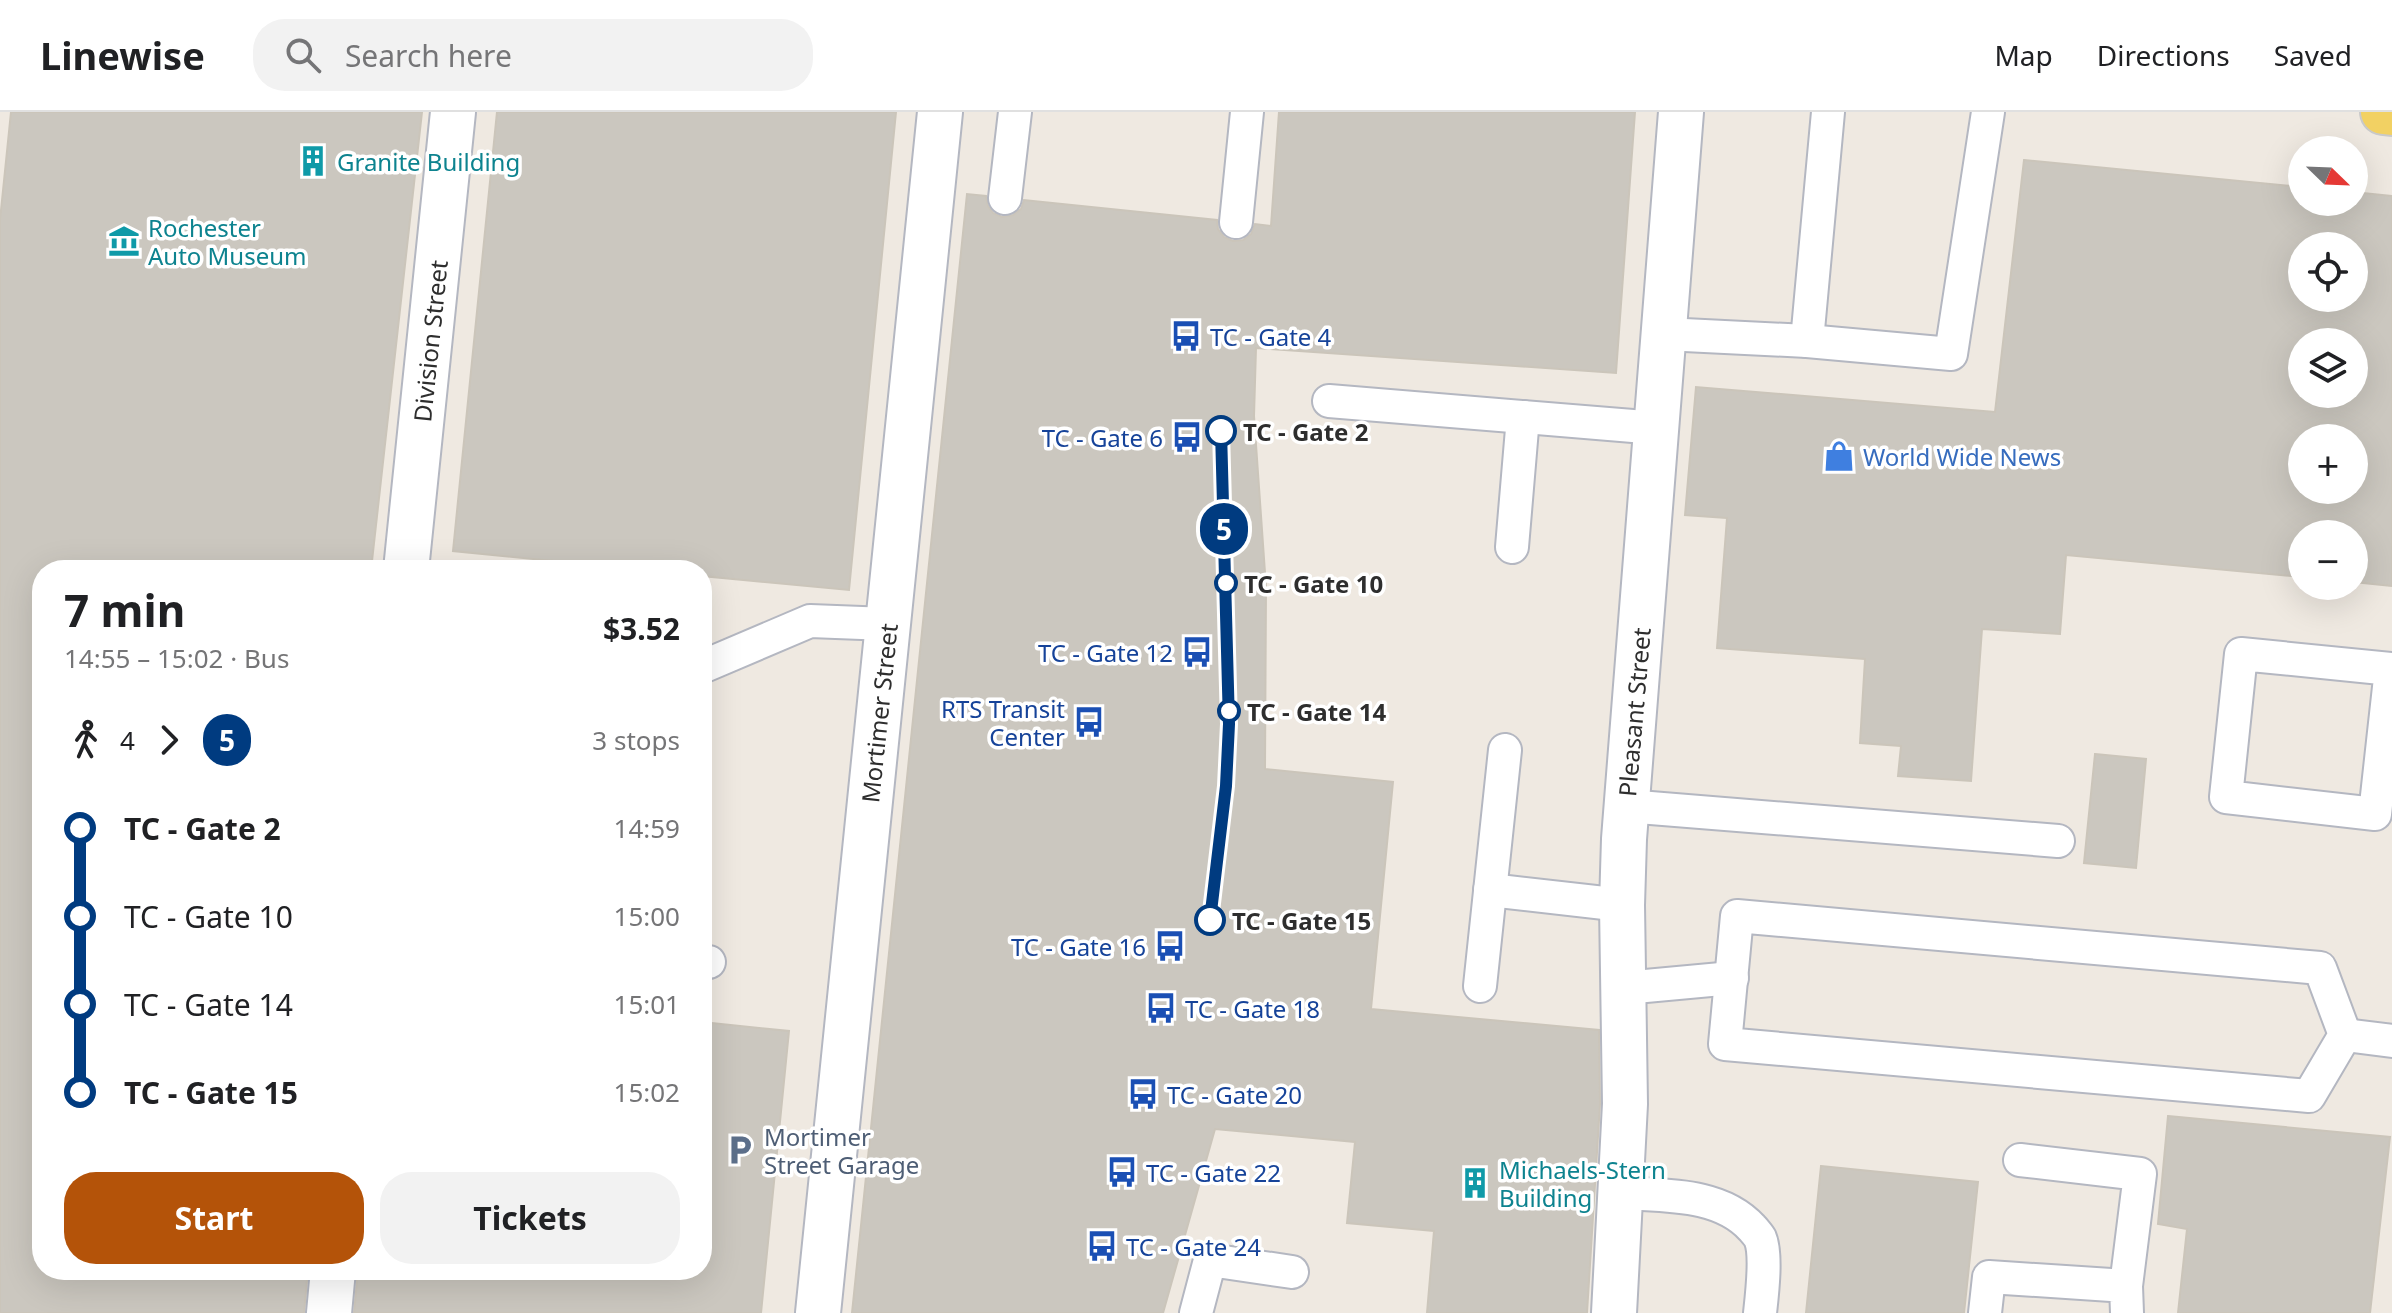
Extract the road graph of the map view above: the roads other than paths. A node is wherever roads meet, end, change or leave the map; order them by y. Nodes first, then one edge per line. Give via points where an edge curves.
1 (453, 112) edge
2 (940, 112) edge
3 (1015, 112) edge
4 (1247, 112) edge
5 (1681, 112) edge
6 (1828, 112) edge
7 (1988, 112) edge
8 (2383, 112) edge
9 (2392, 113) edge
10 (1005, 198) dead end
11 (1236, 222) dead end
12 (1664, 334) junction
13 (1807, 341) junction
14 (1329, 401) dead end
15 (1523, 417) junction
16 (1657, 428) junction
17 (1512, 547) dead end
18 (407, 560) edge
19 (888, 624) junction
20 (712, 663) edge
21 (2392, 669) edge
22 (1505, 750) dead end
23 (1626, 806) junction
24 (2058, 841) dead end
25 (1490, 890) junction
26 (1622, 905) junction
27 (1732, 978) junction
28 (1480, 986) dead end
29 (1624, 988) junction
30 (2345, 1035) junction
31 (2392, 1041) edge
32 (2020, 1160) dead end
33 (1623, 1193) junction
34 (1292, 1272) dead end
35 (332, 1280) edge
36 (2127, 1300) edge
37 (329, 1313) edge
38 (818, 1313) edge
39 (1196, 1313) edge
40 (1614, 1313) edge
41 (1760, 1313) edge
42 (1985, 1313) edge

1 - 18 street, Division Street
2 - 19 street, Mortimer Street
3 - 10 lane
4 - 11 lane
5 - 12 street, Pleasant Street
6 - 13 lane
7 - 13 lane via 1951,354
8 - 9 main road
12 - 13 lane
12 - 16 street, Pleasant Street
14 - 15 lane
15 - 16 lane
15 - 17 lane
16 - 23 street, Pleasant Street
19 - 20 lane via 810,621
19 - 38 street, Mortimer Street
21 - 21 lane via 2241,654 2226,797 2375,814
22 - 25 lane
23 - 24 lane
23 - 26 street, Pleasant Street
25 - 26 lane
25 - 28 lane
26 - 29 street, Pleasant Street
27 - 29 lane
27 - 30 lane via 1737,916 2320,968
27 - 30 lane via 1725,1044 2309,1096
29 - 33 street, Pleasant Street
30 - 31 lane
32 - 36 lane via 2140,1174
33 - 40 street, Pleasant Street
33 - 41 lane via 1686,1197 1741,1216 1760,1237
34 - 39 lane via 1210,1260
35 - 37 street
36 - 42 lane via 1989,1277

